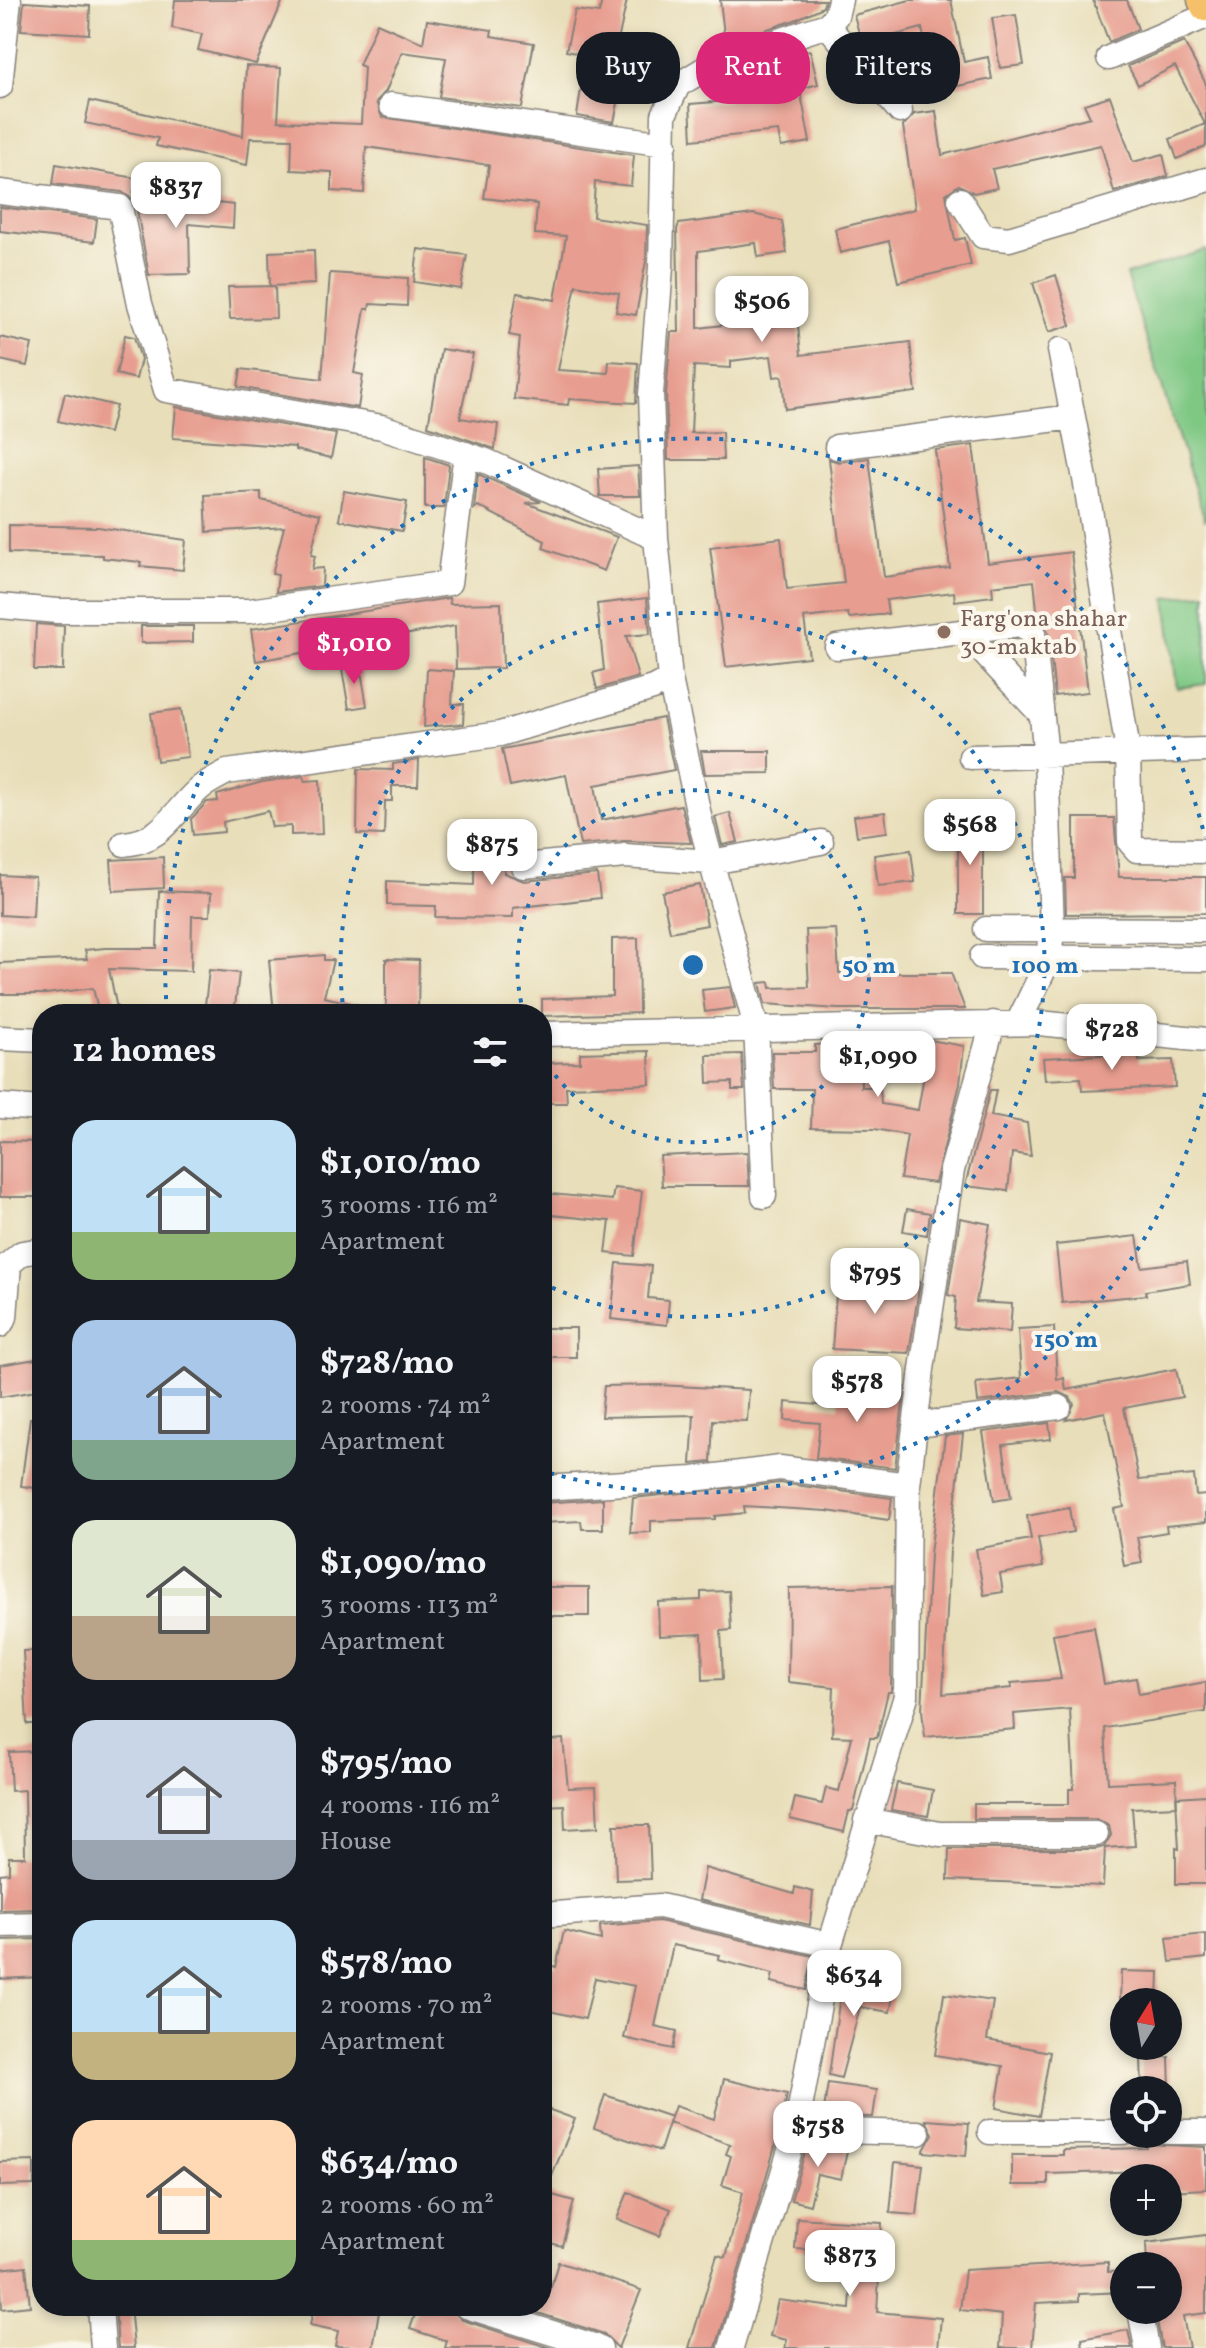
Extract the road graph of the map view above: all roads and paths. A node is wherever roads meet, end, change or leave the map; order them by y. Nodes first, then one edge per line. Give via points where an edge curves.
1 (9, 0) edge
2 (840, 0) edge
3 (1203, 0) edge
4 (1206, 6) edge
5 (1206, 16) edge
6 (827, 25) junction
7 (1109, 58) dead end
8 (0, 86) edge
9 (391, 105) dead end
10 (900, 111) dead end
11 (665, 144) junction
12 (1206, 180) edge
13 (0, 192) edge
14 (960, 200) dead end
15 (1060, 350) dead end
16 (1073, 417) junction
17 (837, 447) dead end
18 (466, 454) junction
19 (656, 538) junction
20 (0, 606) edge
21 (964, 632) junction
22 (837, 647) dead end
23 (670, 679) junction
24 (1041, 714) junction
25 (1206, 750) edge
26 (1128, 751) junction
27 (1046, 755) junction
28 (971, 757) dead end
29 (821, 842) dead end
30 (124, 844) dead end
31 (1206, 851) edge
32 (711, 862) junction
33 (523, 866) dead end
34 (986, 929) dead end
35 (1052, 930) junction
36 (1206, 930) edge
37 (982, 957) dead end
38 (1049, 959) junction
39 (1206, 959) edge
40 (993, 1023) junction
41 (1018, 1023) junction
42 (756, 1027) junction
43 (552, 1034) edge
44 (0, 1038) edge
45 (1203, 1038) edge
46 (32, 1040) edge
47 (0, 1106) edge
48 (32, 1108) edge
49 (764, 1196) dead end
50 (32, 1252) edge
51 (0, 1325) edge
52 (1059, 1407) dead end
53 (916, 1425) junction
54 (908, 1485) junction
55 (552, 1487) edge
56 (866, 1820) junction
57 (1096, 1834) dead end
58 (552, 1914) edge
59 (32, 1924) edge
60 (0, 1925) edge
61 (830, 1945) junction
62 (796, 2130) junction
63 (990, 2132) dead end
64 (1110, 2132) edge
65 (1182, 2132) edge
66 (1206, 2132) edge
67 (918, 2133) dead end
68 (101, 2316) edge
69 (498, 2316) edge
70 (1143, 2324) edge
71 (103, 2348) edge
72 (600, 2348) edge
73 (731, 2348) edge
74 (1147, 2348) edge

1 - 8 street
2 - 6 street
3 - 4 main road
5 - 7 street
6 - 10 street
6 - 11 street via 716,62 678,85 664,115
9 - 11 street
11 - 19 street via 651,394
12 - 14 street via 1009,239 983,236
13 - 18 street via 120,207 140,304 166,390 382,427
15 - 16 street
16 - 17 street
16 - 26 street
18 - 19 street
18 - 20 street via 449,583 249,611
19 - 23 street
21 - 22 street
21 - 24 street
21 - 24 street via 1020,625 1033,633
23 - 30 street via 500,734 227,772 201,787 158,833 144,842
23 - 32 street
24 - 27 street
25 - 26 street
26 - 27 street
26 - 31 street via 1130,842 1137,850
27 - 28 street
27 - 35 street
29 - 32 street
32 - 33 street via 625,856
32 - 42 street
34 - 35 street
35 - 36 street
35 - 38 street
37 - 38 street
38 - 39 street
38 - 41 street
40 - 41 street
40 - 42 street
40 - 53 street via 952,1170
41 - 45 street
42 - 43 street
42 - 49 street
44 - 46 street
47 - 48 street
50 - 51 street via 9,1264
52 - 53 street
53 - 54 street
54 - 55 street via 780,1468
54 - 56 street via 906,1696
56 - 57 street via 940,1834
56 - 61 street
58 - 61 street via 660,1906
59 - 60 street
61 - 62 street
62 - 67 street
62 - 73 street
63 - 64 street
65 - 66 street
68 - 71 street
69 - 72 street
70 - 74 street

